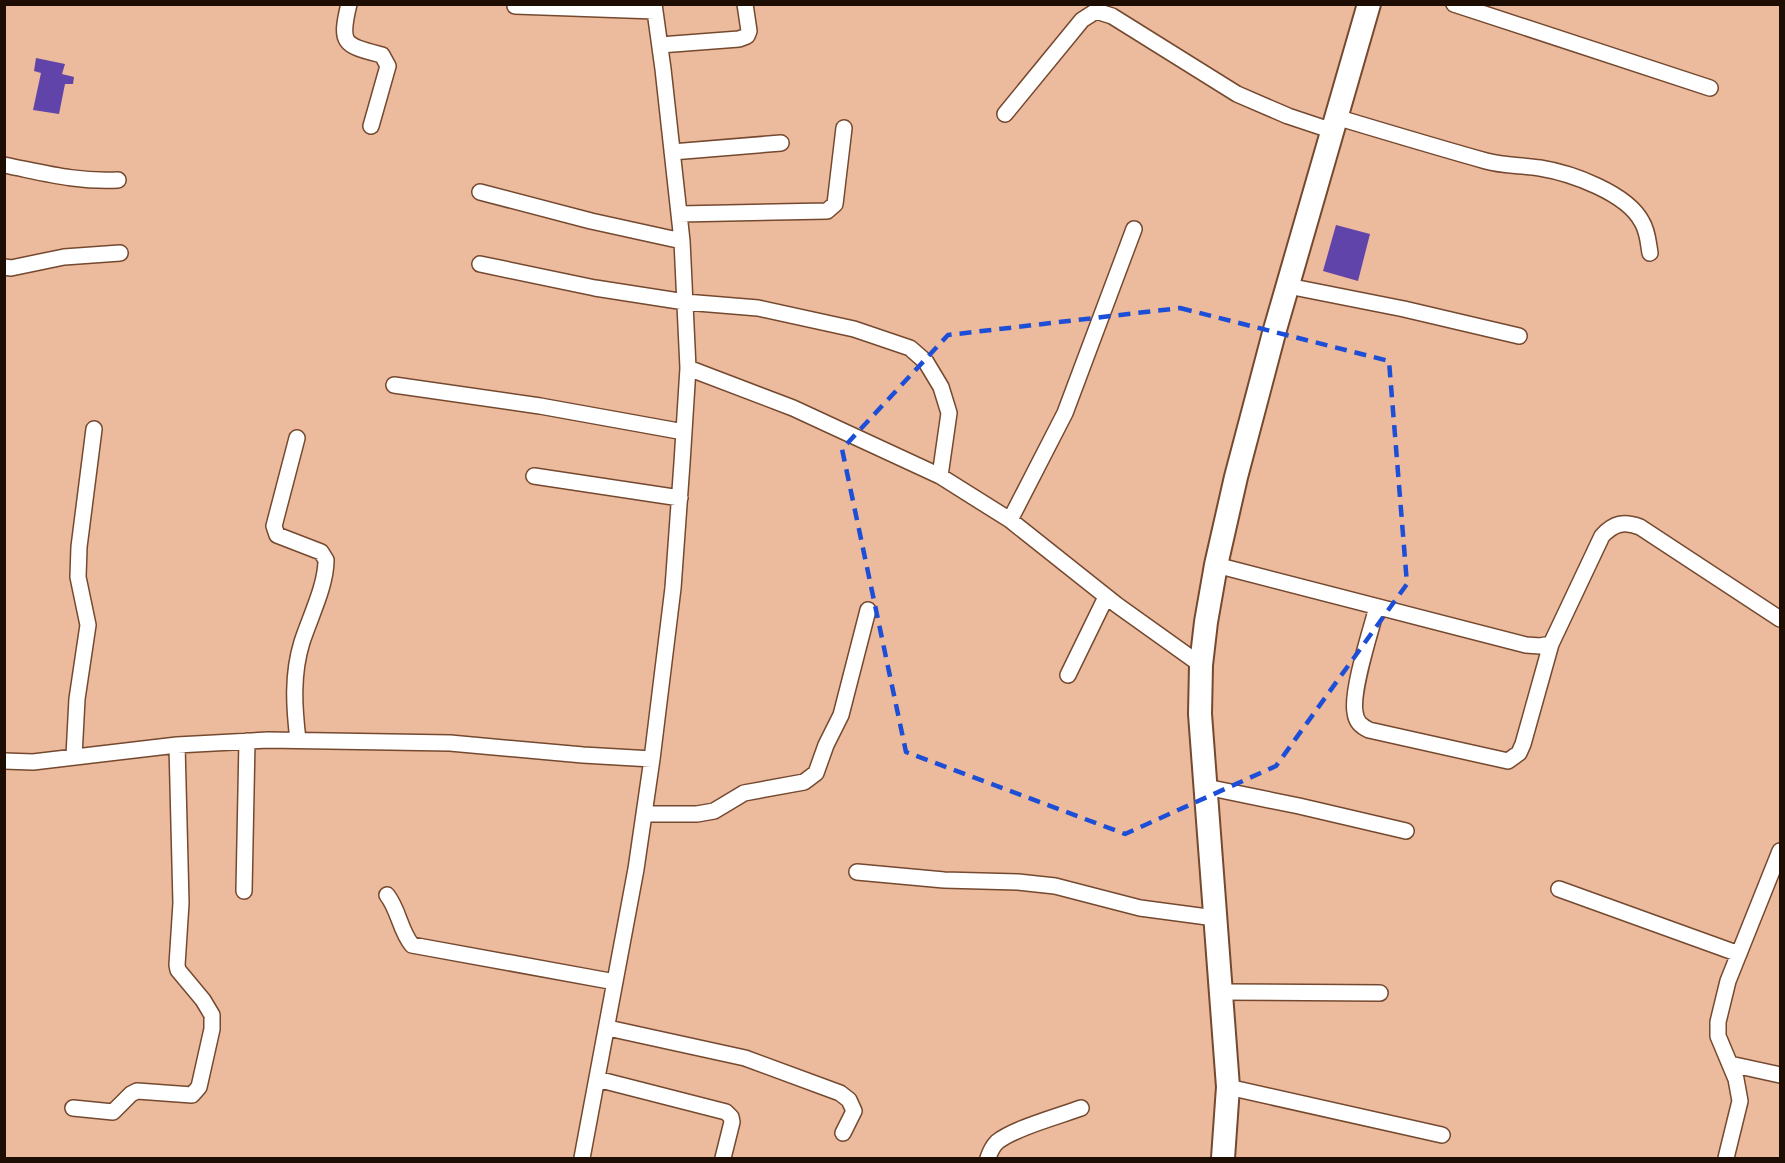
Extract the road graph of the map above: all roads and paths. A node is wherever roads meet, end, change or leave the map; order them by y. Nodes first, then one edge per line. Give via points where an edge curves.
1 (350, 4) edge
2 (745, 4) edge
3 (1369, 4) edge
4 (1454, 4) edge
5 (515, 6) dead end
6 (655, 8) edge
7 (660, 45) junction
8 (1710, 88) dead end
9 (1005, 114) dead end
10 (1334, 124) junction
11 (371, 126) dead end
12 (844, 128) dead end
13 (781, 143) dead end
14 (672, 152) junction
15 (4, 165) edge
16 (118, 180) dead end
17 (480, 192) dead end
18 (679, 214) junction
19 (1134, 229) dead end
20 (682, 241) junction
21 (120, 253) dead end
22 (1650, 253) dead end
23 (480, 264) dead end
24 (4, 267) edge
25 (1287, 286) junction
26 (685, 302) junction
27 (1519, 336) dead end
28 (688, 368) junction
29 (394, 385) dead end
30 (94, 429) dead end
31 (684, 432) junction
32 (297, 438) dead end
33 (534, 476) dead end
34 (940, 476) junction
35 (680, 498) junction
36 (1010, 520) junction
37 (1216, 565) junction
38 (1106, 597) junction
39 (1377, 606) junction
40 (868, 610) dead end
41 (1780, 619) edge
42 (1551, 644) junction
43 (1201, 665) junction
44 (1068, 675) dead end
45 (298, 740) junction
46 (247, 741) junction
47 (177, 745) junction
48 (74, 756) junction
49 (652, 759) junction
50 (4, 761) edge
51 (1206, 788) junction
52 (644, 814) junction
53 (1406, 831) dead end
54 (1780, 851) edge
55 (857, 872) dead end
56 (1559, 889) dead end
57 (244, 891) dead end
58 (387, 895) dead end
59 (1215, 918) junction
60 (1739, 954) junction
61 (615, 981) junction
62 (1222, 992) junction
63 (1380, 993) dead end
64 (608, 1028) junction
65 (1730, 1064) junction
66 (1780, 1075) edge
67 (597, 1079) junction
68 (1228, 1087) junction
69 (73, 1108) dead end
70 (1081, 1108) dead end
71 (843, 1133) dead end
72 (1442, 1135) dead end
73 (582, 1158) edge
74 (723, 1158) edge
75 (988, 1158) edge
76 (1223, 1158) edge
77 (1728, 1158) edge

1 - 11 street via 343,34 346,42 382,55 388,66
2 - 7 street via 747,36
3 - 10 main road
4 - 8 street
5 - 6 street
6 - 7 street
7 - 14 street
9 - 10 street via 1082,20 1103,12 1237,94 1288,116
10 - 22 street via 1516,167 1560,172 1587,182 1617,197 1642,220
10 - 25 main road
12 - 18 street via 835,204 827,211
13 - 14 street
14 - 18 street
15 - 16 street via 68,179
17 - 20 street
18 - 20 street
19 - 36 street via 1065,413
20 - 26 street
21 - 24 street
23 - 26 street
25 - 27 street
25 - 37 main road
26 - 28 street
26 - 34 street via 758,308 854,329 910,348 926,362 942,387 949,414
28 - 31 street
28 - 34 street via 794,408
29 - 31 street via 530,404
30 - 48 street via 79,548 78,577 88,625 76,699
31 - 35 street
32 - 45 street via 274,526 278,535 321,552 326,560 296,674
33 - 35 street
34 - 36 street
35 - 49 street
36 - 38 street
37 - 39 street
37 - 43 main road
38 - 43 street
38 - 44 street
39 - 42 street via 1526,645
39 - 42 street via 1355,695 1358,721 1369,730 1508,761 1523,744
40 - 52 street via 841,716 816,773 804,782 744,794 714,811
41 - 42 street via 1640,527 1619,523 1602,536
43 - 51 main road
45 - 46 street
45 - 49 street via 450,743
46 - 47 street
46 - 57 street
47 - 48 street
47 - 69 street via 181,903 177,965 212,1015 199,1087 192,1095 137,1091 113,1112
48 - 50 street via 33,762
49 - 52 street
51 - 53 street
51 - 59 main road
52 - 61 street
54 - 60 street
55 - 59 street via 1055,886 1140,908
56 - 60 street
58 - 61 street via 412,945
59 - 62 main road
60 - 65 street via 1718,1022 1718,1036
61 - 64 street
62 - 63 street
62 - 68 main road
64 - 67 street
64 - 71 street via 744,1058 840,1094 854,1111
65 - 66 street
65 - 77 street via 1740,1101
67 - 73 street
67 - 74 street via 726,1112 732,1122
68 - 72 street
68 - 76 main road
70 - 75 street via 999,1141

